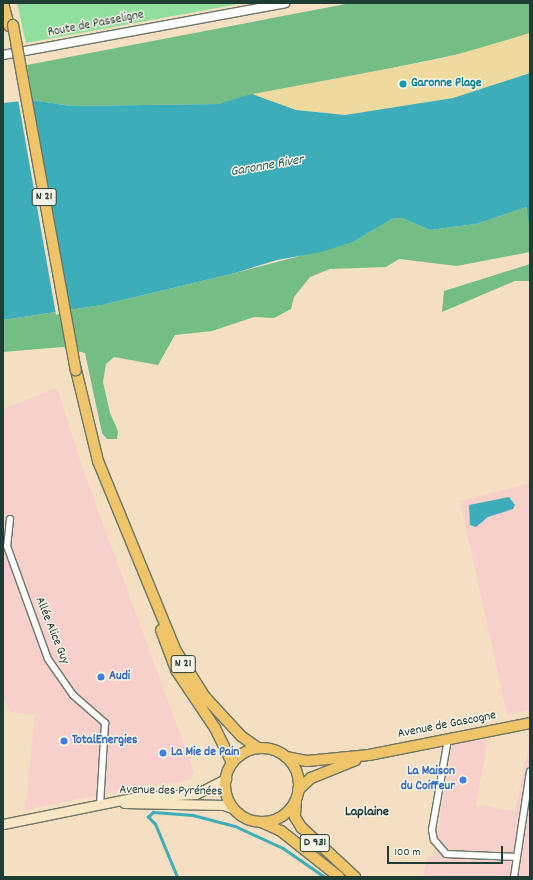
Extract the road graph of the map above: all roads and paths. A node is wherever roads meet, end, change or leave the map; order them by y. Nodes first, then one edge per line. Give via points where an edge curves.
1 (3, 3) edge
2 (8, 3) edge
3 (285, 3) edge
4 (11, 25) junction
5 (5, 55) edge
6 (74, 370) junction
7 (10, 519) dead end
8 (530, 723) edge
9 (448, 739) junction
10 (258, 748) junction
11 (369, 755) junction
12 (286, 757) junction
13 (232, 763) junction
14 (530, 771) edge
15 (226, 779) junction
16 (297, 794) junction
17 (103, 804) junction
18 (234, 809) junction
19 (258, 822) junction
20 (3, 824) edge
21 (517, 857) junction
22 (339, 877) edge
23 (355, 877) edge
24 (514, 877) edge

1 - 4 main road, N 21
2 - 4 main road, N 21
3 - 5 street, Route de Passeligne
4 - 6 main road, N 21, bridge
6 - 10 main road, N 21 via 98,461 176,650 205,697 240,736
6 - 13 main road, N 21 via 94,464 167,651 186,687 225,745
7 - 17 street, Allée Alice Guy via 7,546 48,659 73,695 105,723
8 - 9 main road, Avenue de Gascogne
9 - 11 main road, Avenue de Gascogne
9 - 21 street via 432,830 434,840 446,854
10 - 12 main road via 268,748
10 - 13 main road via 248,750
11 - 12 main road, Avenue de Gascogne via 307,761
11 - 16 main road, Avenue de Gascogne via 311,778
12 - 16 main road via 298,778
13 - 15 main road
14 - 21 street
15 - 17 main road, Avenue des Pyrénées via 196,794 137,797
15 - 18 main road via 227,795
16 - 19 main road via 281,816
16 - 23 main road, D 931 via 295,817 301,827
17 - 18 main road, Avenue des Pyrénées via 214,805
17 - 20 main road, Avenue des Pyrénées
18 - 19 main road
19 - 22 main road, D 931 via 281,831
21 - 24 street

